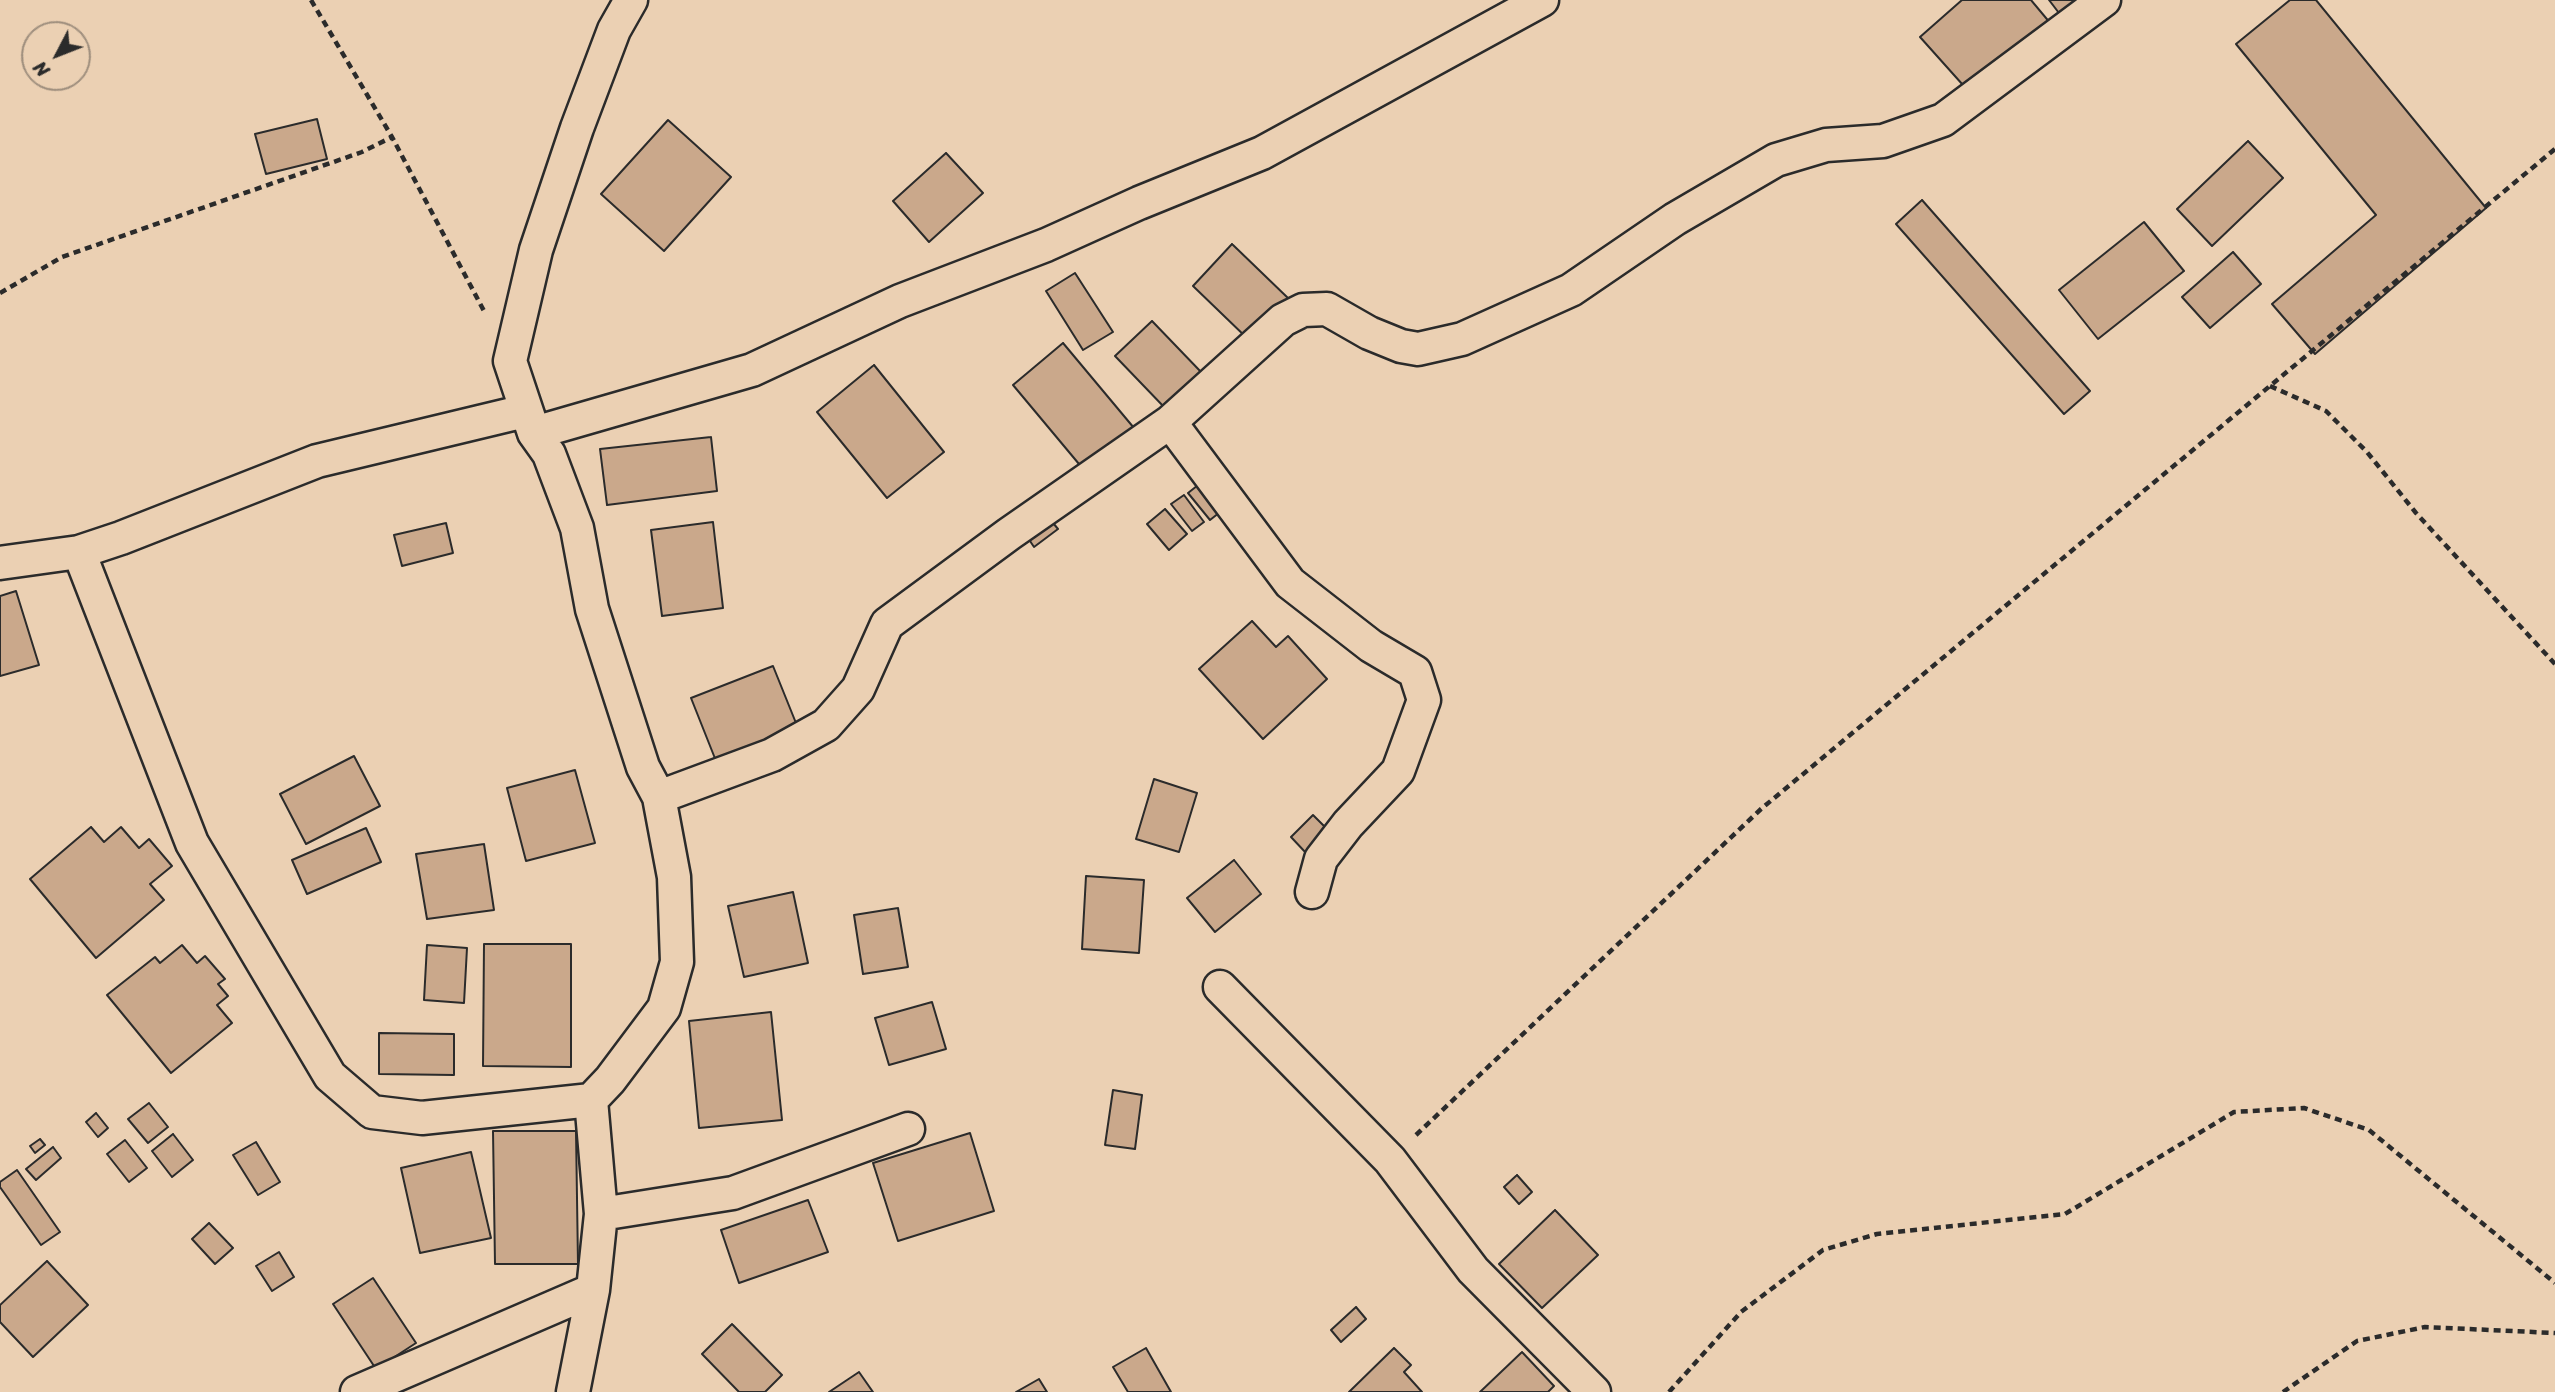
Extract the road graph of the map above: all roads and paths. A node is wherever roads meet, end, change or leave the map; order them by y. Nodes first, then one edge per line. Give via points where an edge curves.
1 (311, 0) edge
2 (631, 0) edge
3 (1542, 0) edge
4 (2104, 0) edge
5 (392, 137) junction
6 (2555, 149) edge
7 (0, 293) edge
8 (510, 361) junction
9 (2270, 386) junction
10 (529, 422) junction
11 (1170, 422) junction
12 (79, 552) junction
13 (0, 563) edge
14 (2555, 664) edge
15 (659, 797) junction
16 (1312, 892) dead end
17 (1220, 987) dead end
18 (591, 1100) junction
19 (908, 1129) dead end
20 (1390, 1160) junction
21 (601, 1214) junction
22 (2555, 1283) edge
23 (593, 1290) junction
24 (2555, 1333) edge
25 (357, 1392) edge
26 (573, 1392) edge
27 (1594, 1392) edge
28 (1669, 1392) edge
29 (2283, 1392) edge

1 - 5 path
2 - 8 street via 614,30 540,238
3 - 10 street via 1262,153 900,301 752,370
4 - 11 street via 1943,120 1883,141 1826,145 1776,160 1675,219 1571,290 1462,339 1418,349 1401,346 1327,309 1303,310 1283,320
5 - 7 path via 362,152 62,257
5 - 8 path
6 - 9 path
8 - 10 street
9 - 14 path via 2326,411
9 - 20 path via 1761,809
10 - 12 street via 317,461
10 - 15 street via 549,454 577,528 592,608 643,767
11 - 15 street via 887,624 858,689 826,725 772,755
11 - 16 street via 1290,583 1371,646 1415,672 1424,700 1398,771 1321,859
12 - 13 street
12 - 18 street via 192,843 330,1076 372,1112 422,1118
15 - 18 street via 674,877 677,962 664,1008
17 - 20 street
18 - 21 street
19 - 21 street via 733,1193
20 - 27 street via 1473,1270
21 - 23 street
22 - 28 path via 2369,1130 2304,1108 2234,1112 2065,1214 1877,1234 1823,1250 1741,1312
23 - 25 street
23 - 26 street
24 - 29 path via 2424,1327 2357,1341

